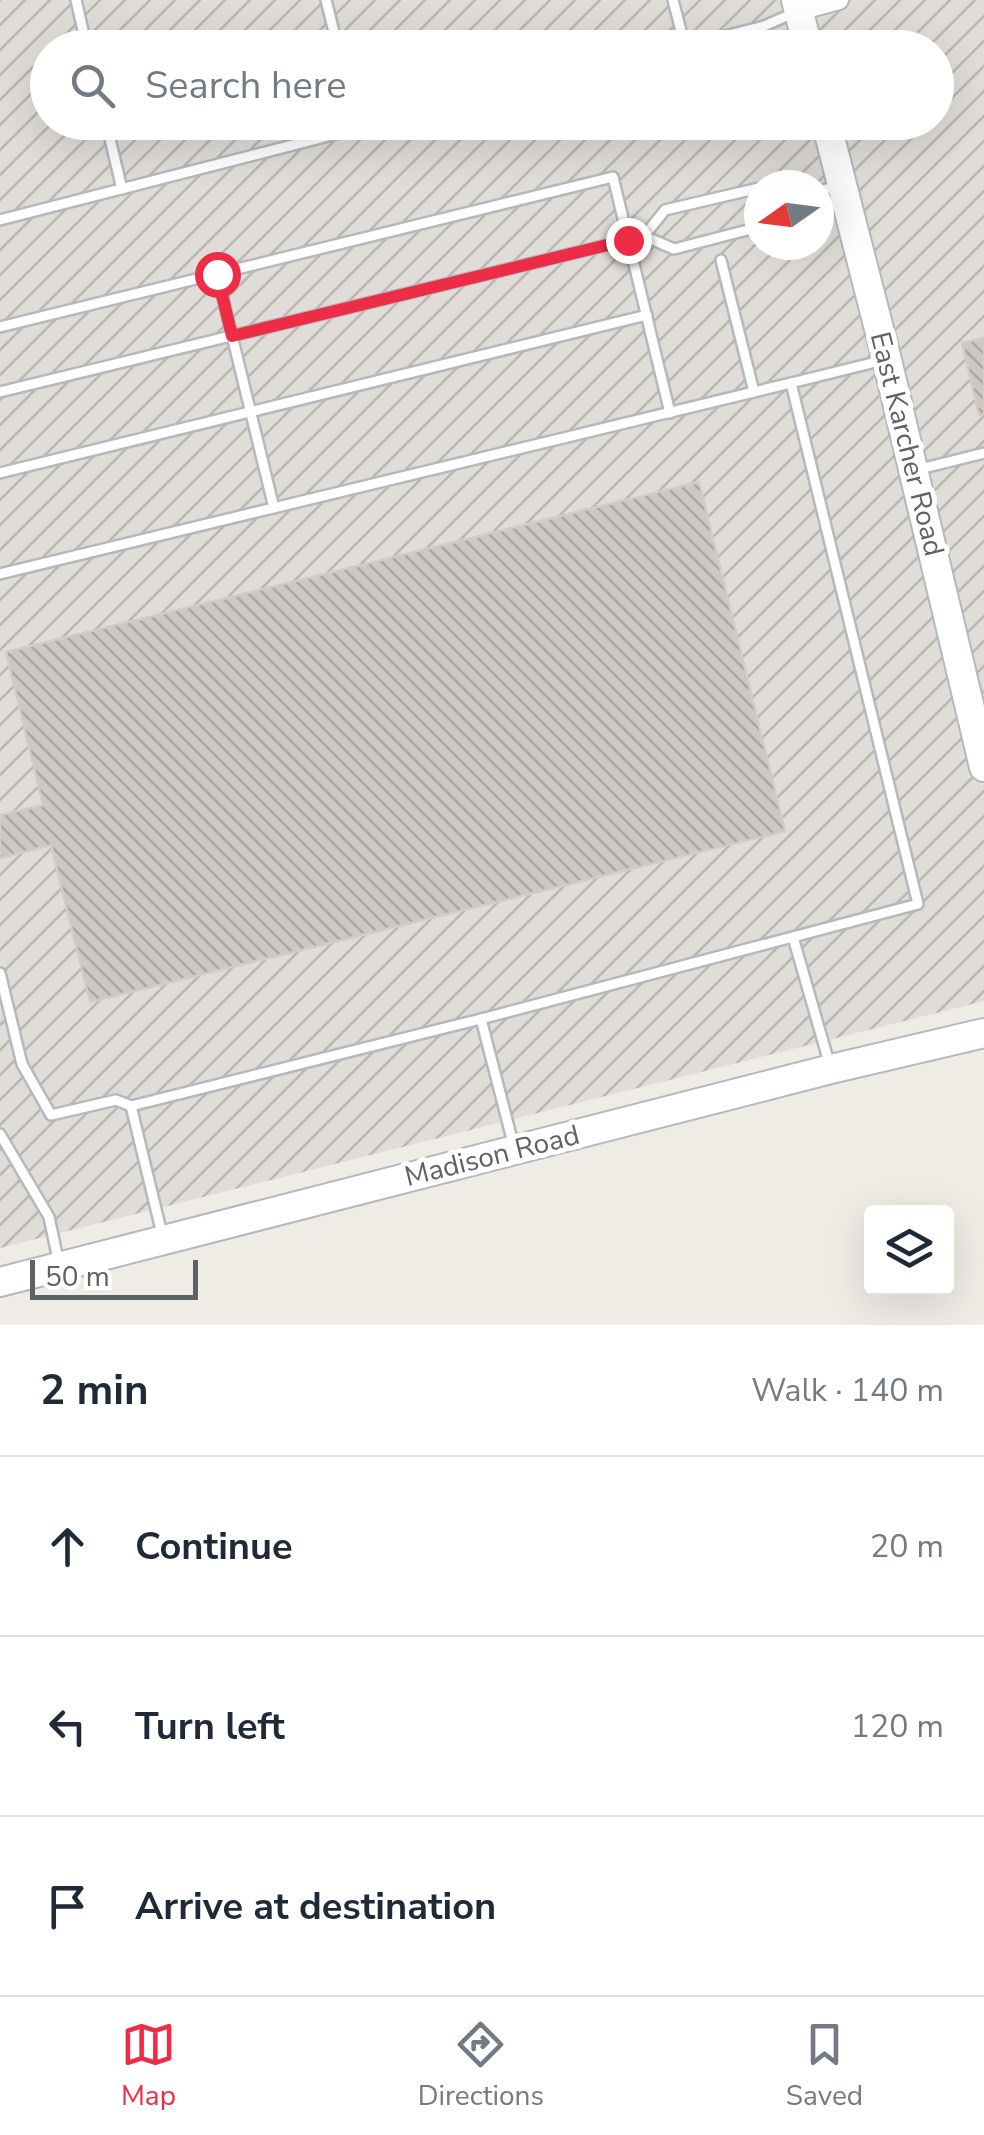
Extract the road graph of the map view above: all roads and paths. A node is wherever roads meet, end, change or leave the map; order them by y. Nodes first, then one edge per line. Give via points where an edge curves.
1 (76, 0) edge
2 (326, 0) edge
3 (673, 0) edge
4 (839, 0) edge
5 (798, 6) edge
6 (83, 30) edge
7 (334, 30) edge
8 (679, 30) edge
9 (748, 30) edge
10 (110, 140) edge
11 (305, 140) edge
12 (827, 140) edge
13 (829, 170) edge
14 (122, 189) junction
15 (744, 192) edge
16 (834, 200) edge
17 (0, 220) edge
18 (744, 231) edge
19 (644, 236) junction
20 (628, 240) junction
21 (721, 260) dead end
22 (217, 274) junction
23 (646, 315) junction
24 (0, 327) edge
25 (232, 336) junction
26 (887, 360) junction
27 (791, 383) junction
28 (0, 392) edge
29 (754, 392) junction
30 (250, 412) junction
31 (670, 413) junction
32 (984, 452) edge
33 (914, 471) junction
34 (0, 473) edge
35 (274, 508) junction
36 (0, 574) edge
37 (984, 767) edge
38 (793, 938) junction
39 (0, 973) edge
40 (482, 1019) junction
41 (984, 1034) edge
42 (831, 1069) junction
43 (131, 1106) junction
44 (0, 1134) edge
45 (514, 1150) junction
46 (163, 1240) junction
47 (60, 1267) junction
48 (0, 1282) edge

1 - 6 lane
2 - 7 lane
3 - 8 lane
4 - 5 street
5 - 9 lane
10 - 14 lane
11 - 14 lane
12 - 13 street, East Karcher Road
14 - 17 lane
15 - 19 lane via 665,210
16 - 26 street, East Karcher Road
18 - 19 lane via 674,249
19 - 20 lane
20 - 22 lane via 613,177
20 - 23 lane
20 - 25 lane
21 - 29 lane
22 - 24 lane
22 - 25 lane
23 - 30 lane
23 - 31 lane
25 - 28 lane
25 - 30 lane
26 - 27 lane
26 - 33 street, East Karcher Road
27 - 29 lane
27 - 38 lane via 918,904
29 - 31 lane
30 - 34 lane
30 - 35 lane
31 - 35 lane
32 - 33 lane
33 - 37 street, East Karcher Road
35 - 36 lane
38 - 40 lane
38 - 42 lane
39 - 43 lane via 22,1064 51,1115 116,1100
40 - 43 lane
40 - 45 lane
41 - 42 street, Madison Road
42 - 45 street, Madison Road
43 - 46 lane
44 - 47 lane via 49,1217
45 - 46 street, Madison Road
46 - 47 street, Madison Road
47 - 48 street, Madison Road

